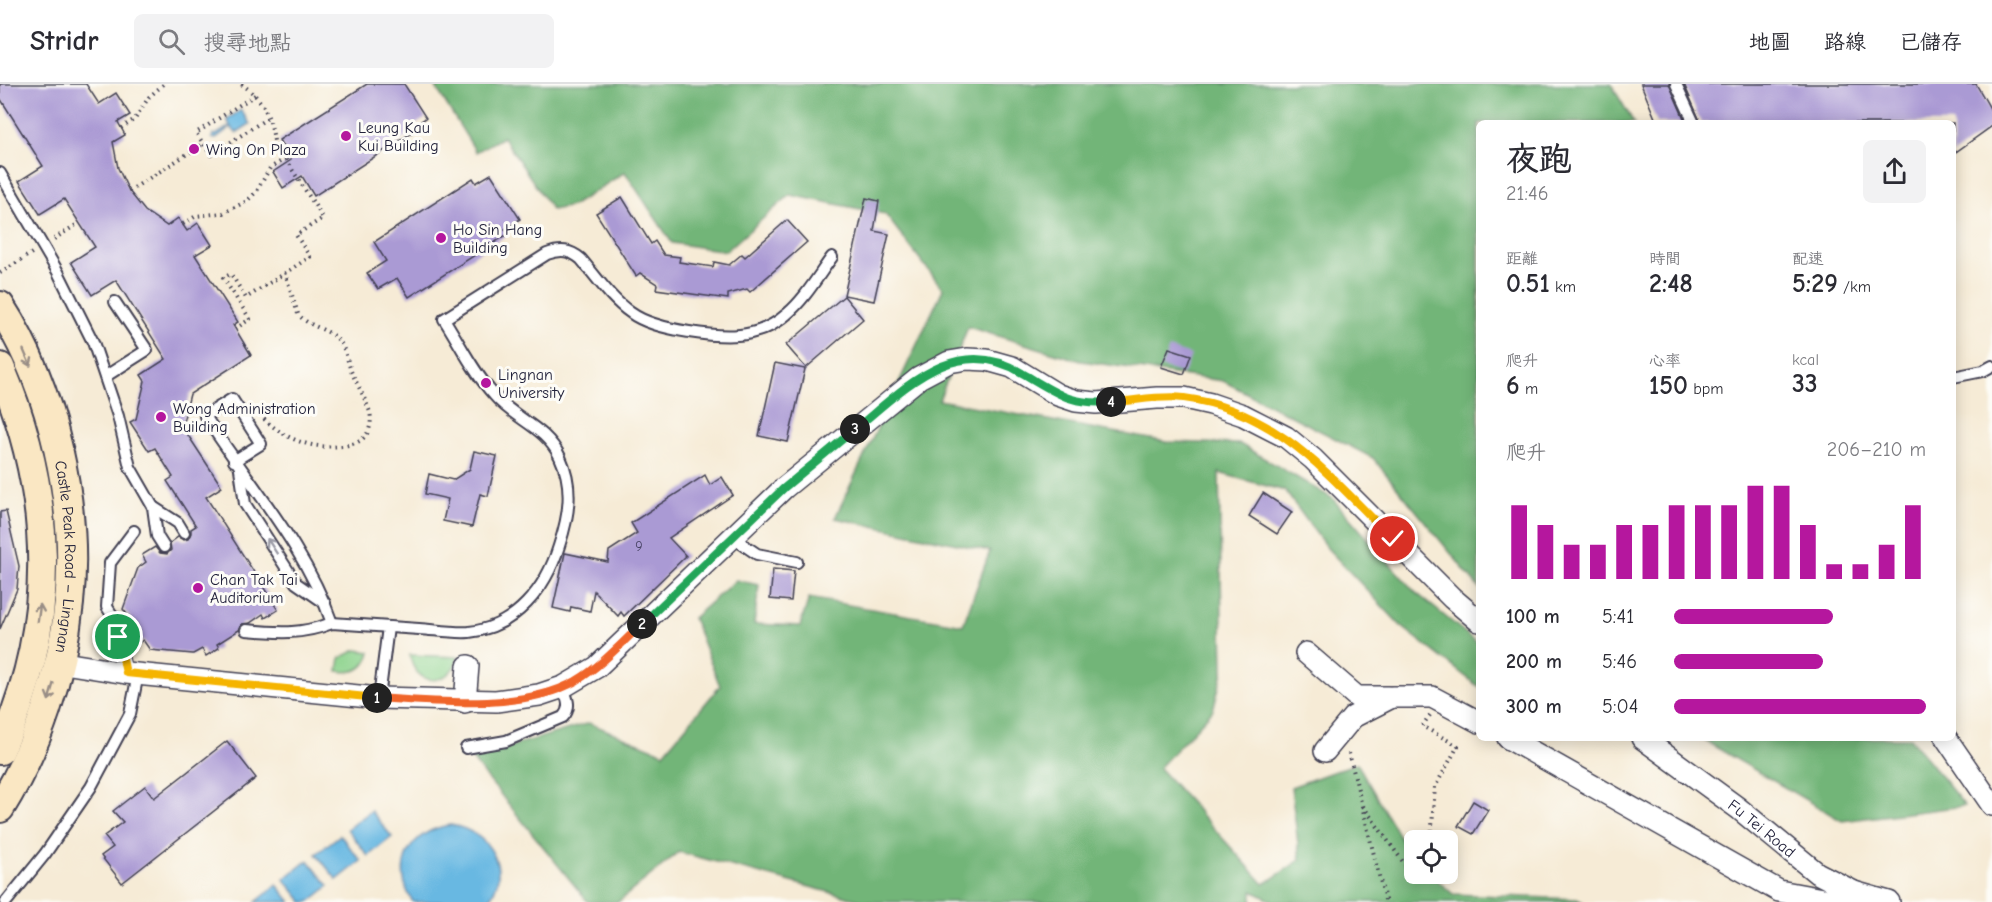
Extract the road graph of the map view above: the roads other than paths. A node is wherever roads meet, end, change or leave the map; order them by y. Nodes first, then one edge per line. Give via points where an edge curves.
1 (1676, 84) edge
2 (1693, 120) edge
3 (0, 173) edge
4 (832, 257) dead end
5 (116, 302) dead end
6 (0, 306) edge
7 (1992, 366) edge
8 (0, 367) edge
9 (106, 376) junction
10 (1956, 376) edge
11 (237, 464) junction
12 (153, 507) junction
13 (134, 531) dead end
14 (184, 533) dead end
15 (732, 537) junction
16 (164, 547) dead end
17 (797, 562) dead end
18 (325, 603) junction
19 (1476, 618) edge
20 (332, 623) junction
21 (388, 627) junction
22 (246, 630) dead end
23 (1306, 653) dead end
24 (58, 662) junction
25 (468, 666) dead end
26 (132, 674) junction
27 (563, 687) junction
28 (1392, 697) junction
29 (379, 699) junction
30 (465, 702) junction
31 (1476, 720) edge
32 (1513, 741) edge
33 (1646, 741) edge
34 (1948, 741) edge
35 (466, 748) dead end
36 (0, 750) edge
37 (1325, 751) dead end
38 (1992, 805) edge
39 (0, 808) edge
40 (1854, 891) junction
41 (1777, 896) edge
42 (6, 902) edge
43 (1889, 902) edge

1 - 2 lane
3 - 9 lane via 77,306
4 - 21 lane via 789,313 765,328 737,336 674,329 640,319 620,305 581,259 565,250 547,254 444,319 495,396 534,425 553,445 566,476 569,511 550,572 533,597 510,616 468,632
5 - 9 lane via 147,350
6 -> 24 main road, Castle Peak Road – Lingnan via 43,397 64,483 71,578
7 - 10 lane
36 -> 8 main road, Castle Peak Road – Lingnan via 36,640 43,571 39,501 32,463 24,429
9 - 12 lane via 130,467
11 - 11 lane via 205,416 232,399 261,444
11 - 18 lane via 311,573
18 -> 11 lane via 296,583 245,504
12 - 14 lane via 178,523
12 - 16 lane via 157,536
13 - 26 lane via 110,563 107,607
15 - 17 lane via 757,554
15 - 19 street via 810,465 919,378 949,362 987,360 1012,367 1058,395 1076,401 1184,398 1260,422 1313,459
15 - 27 street via 597,666
18 - 20 lane
20 - 21 lane
20 - 22 lane via 291,633
21 - 29 lane
23 - 28 street via 1357,697
24 - 26 street
24 -> 39 main road, Castle Peak Road – Lingnan via 31,750
25 - 30 street
26 - 29 street
26 - 42 lane via 130,714 91,787
27 - 30 street via 517,699
27 - 35 lane via 568,702 563,717 506,741
28 - 31 street via 1432,697
28 - 37 street via 1353,717
29 - 30 street
32 - 41 street
33 - 40 street, Fu Tei Road via 1738,808 1817,873
34 - 38 street
40 - 41 street via 1839,902
40 - 43 street, Fu Tei Road

